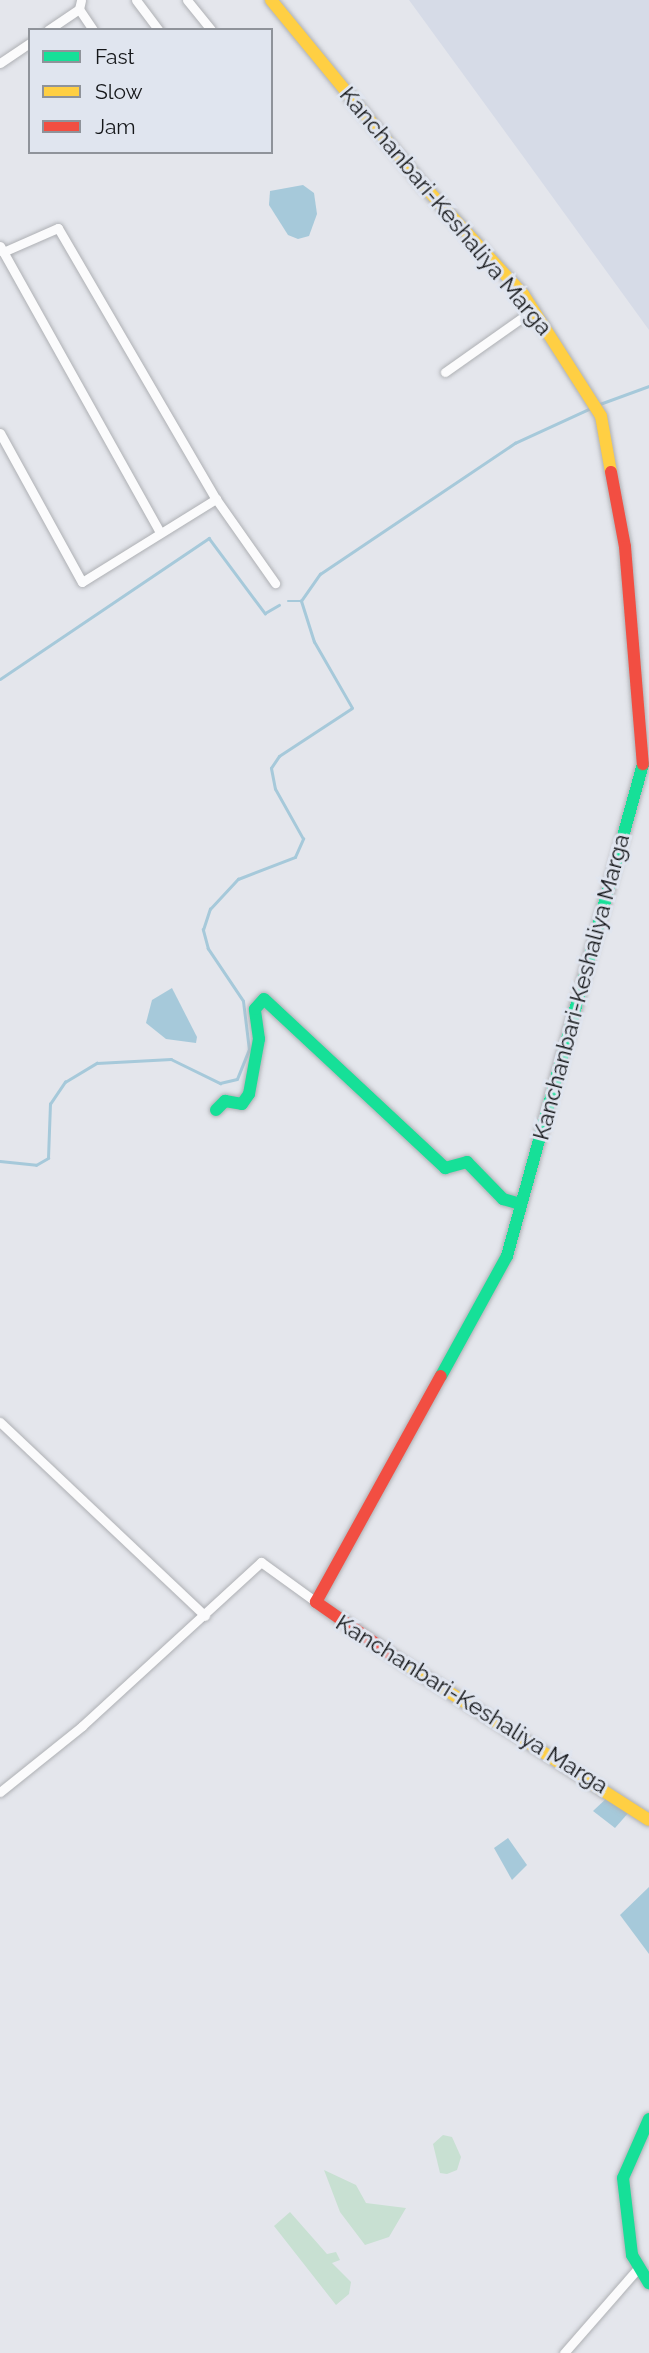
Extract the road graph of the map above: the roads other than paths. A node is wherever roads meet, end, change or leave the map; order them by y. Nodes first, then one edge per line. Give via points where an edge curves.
1 (136, 0) edge
2 (187, 0) edge
3 (271, 0) edge
4 (80, 5) edge
5 (51, 28) edge
6 (92, 28) edge
7 (157, 28) edge
8 (209, 28) edge
9 (28, 44) edge
10 (0, 63) edge
11 (2, 249) edge
12 (533, 310) junction
13 (445, 372) dead end
14 (0, 433) edge
15 (216, 499) junction
16 (159, 531) junction
17 (275, 583) dead end
18 (647, 758) edge
19 (216, 1110) dead end
20 (521, 1204) junction
21 (0, 1422) edge
22 (316, 1602) junction
23 (205, 1616) junction
24 (0, 1792) edge
25 (649, 1820) edge
26 (649, 2119) edge
27 (639, 2267) junction
28 (649, 2283) edge
29 (564, 2353) edge

1 - 7 street
2 - 8 street
3 - 12 street, Kanchanbari-Keshaliya Marga
4 - 5 street
4 - 6 street
9 - 10 street
11 - 15 street via 58,228
11 - 16 street
12 - 13 street
12 - 18 street, Kanchanbari-Keshaliya Marga via 601,416 625,547
14 - 16 street via 82,582
15 - 16 street
15 - 17 street
18 - 20 street, Kanchanbari-Keshaliya Marga
19 - 20 street via 225,1101 242,1104 248,1094 258,1039 255,1009 264,999 445,1168 467,1162 503,1199
20 - 22 street, Kanchanbari-Keshaliya Marga via 507,1256 471,1328
21 - 23 street
22 - 23 street via 261,1562
22 - 25 street, Kanchanbari-Keshaliya Marga via 336,1620
23 - 24 street
26 - 27 street via 623,2178 632,2255
27 - 28 street
27 - 29 street

